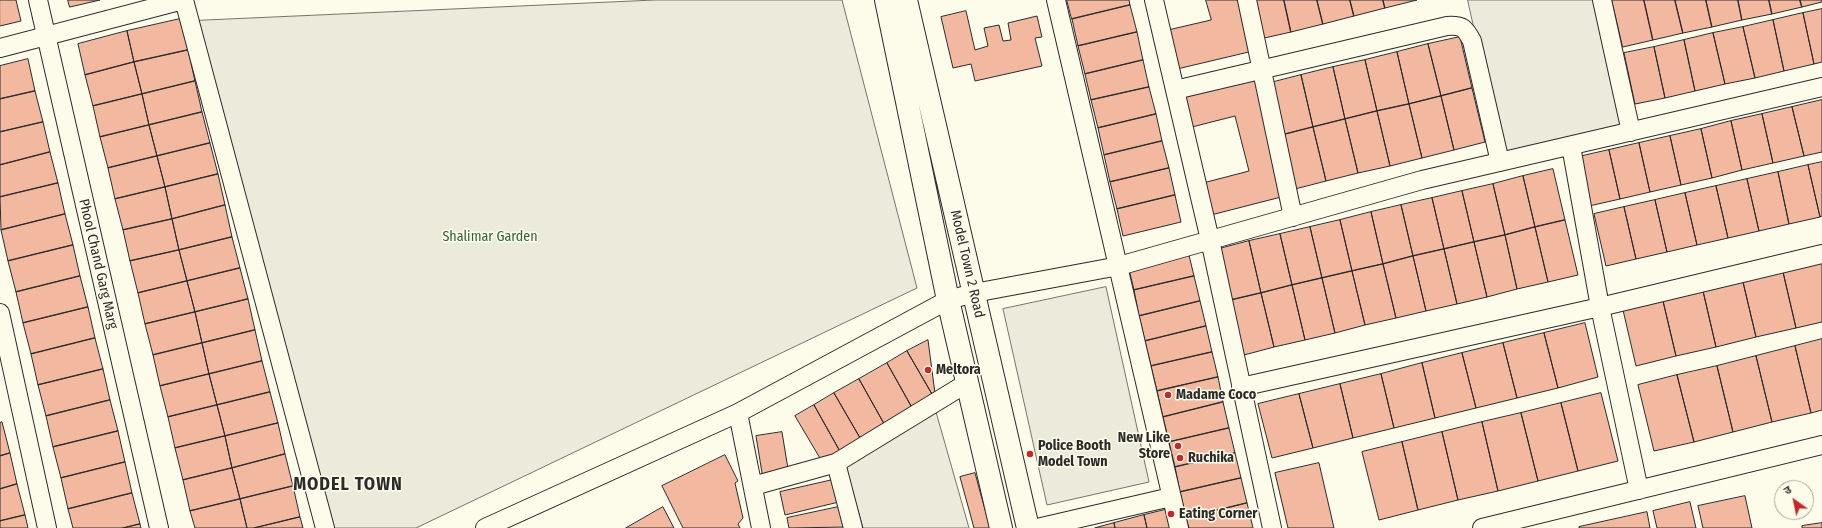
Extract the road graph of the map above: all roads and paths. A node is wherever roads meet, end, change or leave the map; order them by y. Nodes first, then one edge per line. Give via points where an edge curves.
1 (38, 0) edge
2 (184, 0) edge
3 (886, 0) edge
4 (906, 0) edge
5 (1056, 0) edge
6 (1154, 0) edge
7 (1248, 0) edge
8 (1602, 0) edge
9 (46, 35) junction
10 (0, 48) edge
11 (1263, 70) junction
12 (1822, 88) edge
13 (1175, 90) junction
14 (1631, 132) junction
15 (1571, 146) junction
16 (1500, 162) junction
17 (1293, 217) junction
18 (1210, 240) junction
19 (1822, 254) edge
20 (1119, 266) junction
21 (974, 293) junction
22 (948, 300) junction
23 (1600, 307) junction
24 (0, 313) edge
25 (967, 383) junction
26 (1241, 387) junction
27 (738, 413) junction
28 (1822, 445) edge
29 (836, 464) junction
30 (753, 486) junction
31 (1640, 490) junction
32 (1171, 497) junction
33 (48, 528) edge
34 (159, 528) edge
35 (325, 528) edge
36 (486, 528) edge
37 (762, 528) edge
38 (853, 528) edge
39 (1001, 528) edge
40 (1028, 528) edge
41 (1037, 528) edge
42 (1179, 528) edge
43 (1272, 528) edge
44 (1482, 528) edge

1 - 9 street, Phool Chand Garg Marg
2 - 9 street
2 - 35 street
3 - 22 street, Model Town 2 Road
4 - 21 street, Model Town 2 Road
5 - 20 street
6 - 13 street
7 - 11 street
8 - 14 street
9 - 10 street
9 - 34 street, Phool Chand Garg Marg
11 - 13 street
11 - 16 street via 1458,25 1467,30 1472,41
11 - 17 street
12 - 14 street
13 - 18 street
14 - 15 street
15 - 16 street
15 - 23 street
16 - 17 street via 1422,180
17 - 18 street
18 - 20 street
18 - 26 street
19 - 23 street
20 - 21 street
20 - 32 street
21 - 22 street
21 - 40 street, Model Town 2 Road
22 - 25 street, Model Town 2 Road
22 - 27 street
23 - 26 street
23 - 31 street
24 - 33 street
25 - 29 street
25 - 39 street, Model Town 2 Road
26 - 43 street
27 - 30 street
27 - 36 street
28 - 31 street
29 - 30 street
29 - 38 street
30 - 37 street
31 - 44 street
32 - 41 street
32 - 42 street

